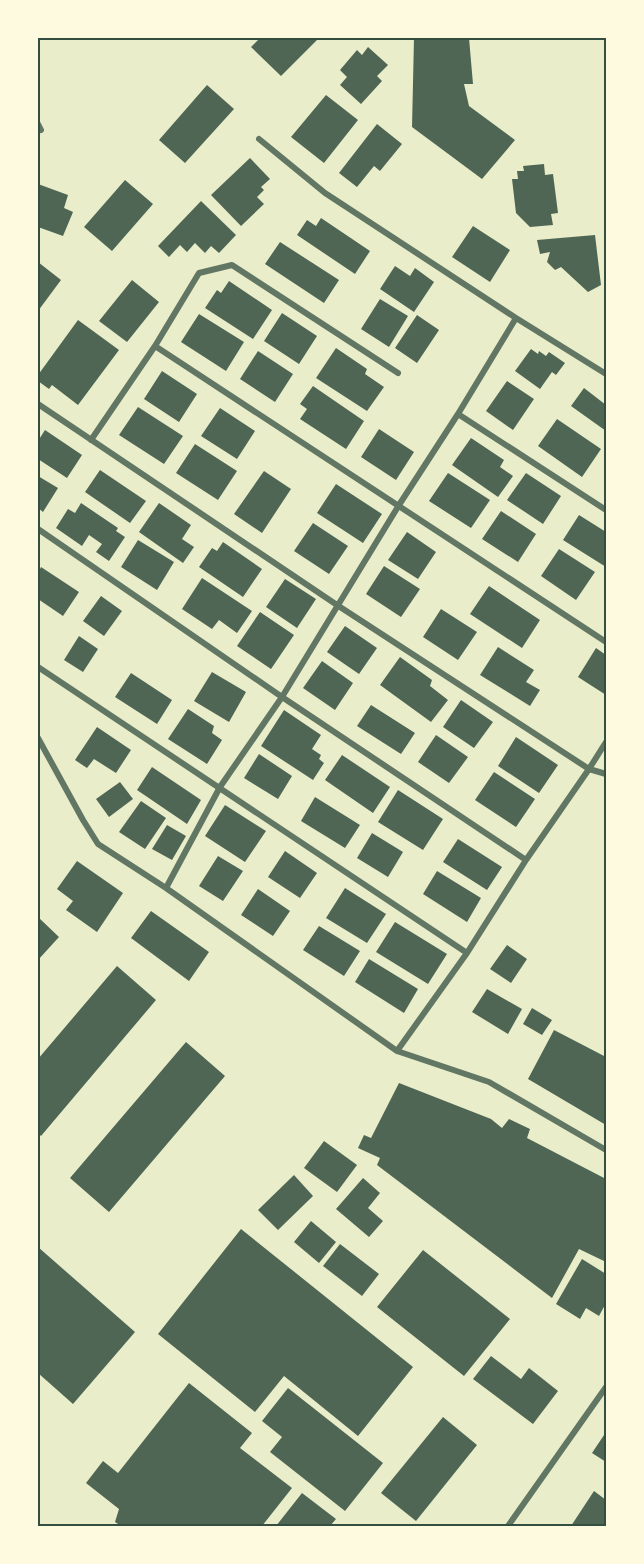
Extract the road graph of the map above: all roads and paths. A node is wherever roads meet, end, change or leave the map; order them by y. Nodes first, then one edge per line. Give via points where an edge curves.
1 (259, 139) dead end
2 (516, 318) junction
3 (155, 346) junction
4 (398, 373) dead end
5 (606, 374) edge
6 (38, 404) edge
7 (458, 414) junction
8 (91, 440) junction
9 (399, 505) junction
10 (606, 510) edge
11 (38, 529) edge
12 (337, 605) junction
13 (606, 642) edge
14 (38, 667) edge
15 (282, 697) junction
16 (38, 738) edge
17 (606, 742) edge
18 (589, 770) junction
19 (606, 774) edge
20 (220, 787) junction
21 (526, 860) junction
22 (166, 888) junction
23 (466, 952) junction
24 (397, 1051) junction
25 (606, 1150) edge
26 (606, 1387) edge
27 (508, 1527) edge

1 - 2 street via 325,193
2 - 5 street
2 - 7 street
3 - 4 street via 200,273 232,265
3 - 8 street
3 - 9 street
6 - 8 street
7 - 9 street
7 - 10 street
8 - 12 street
9 - 12 street
9 - 13 street
11 - 15 street
12 - 15 street
12 - 18 street
14 - 20 street
15 - 20 street
15 - 21 street
16 - 22 street via 98,844
17 - 18 street
18 - 19 street
18 - 21 street
20 - 22 street
20 - 23 street
21 - 23 street
22 - 24 street
23 - 24 street
24 - 25 street via 489,1082
26 - 27 street

